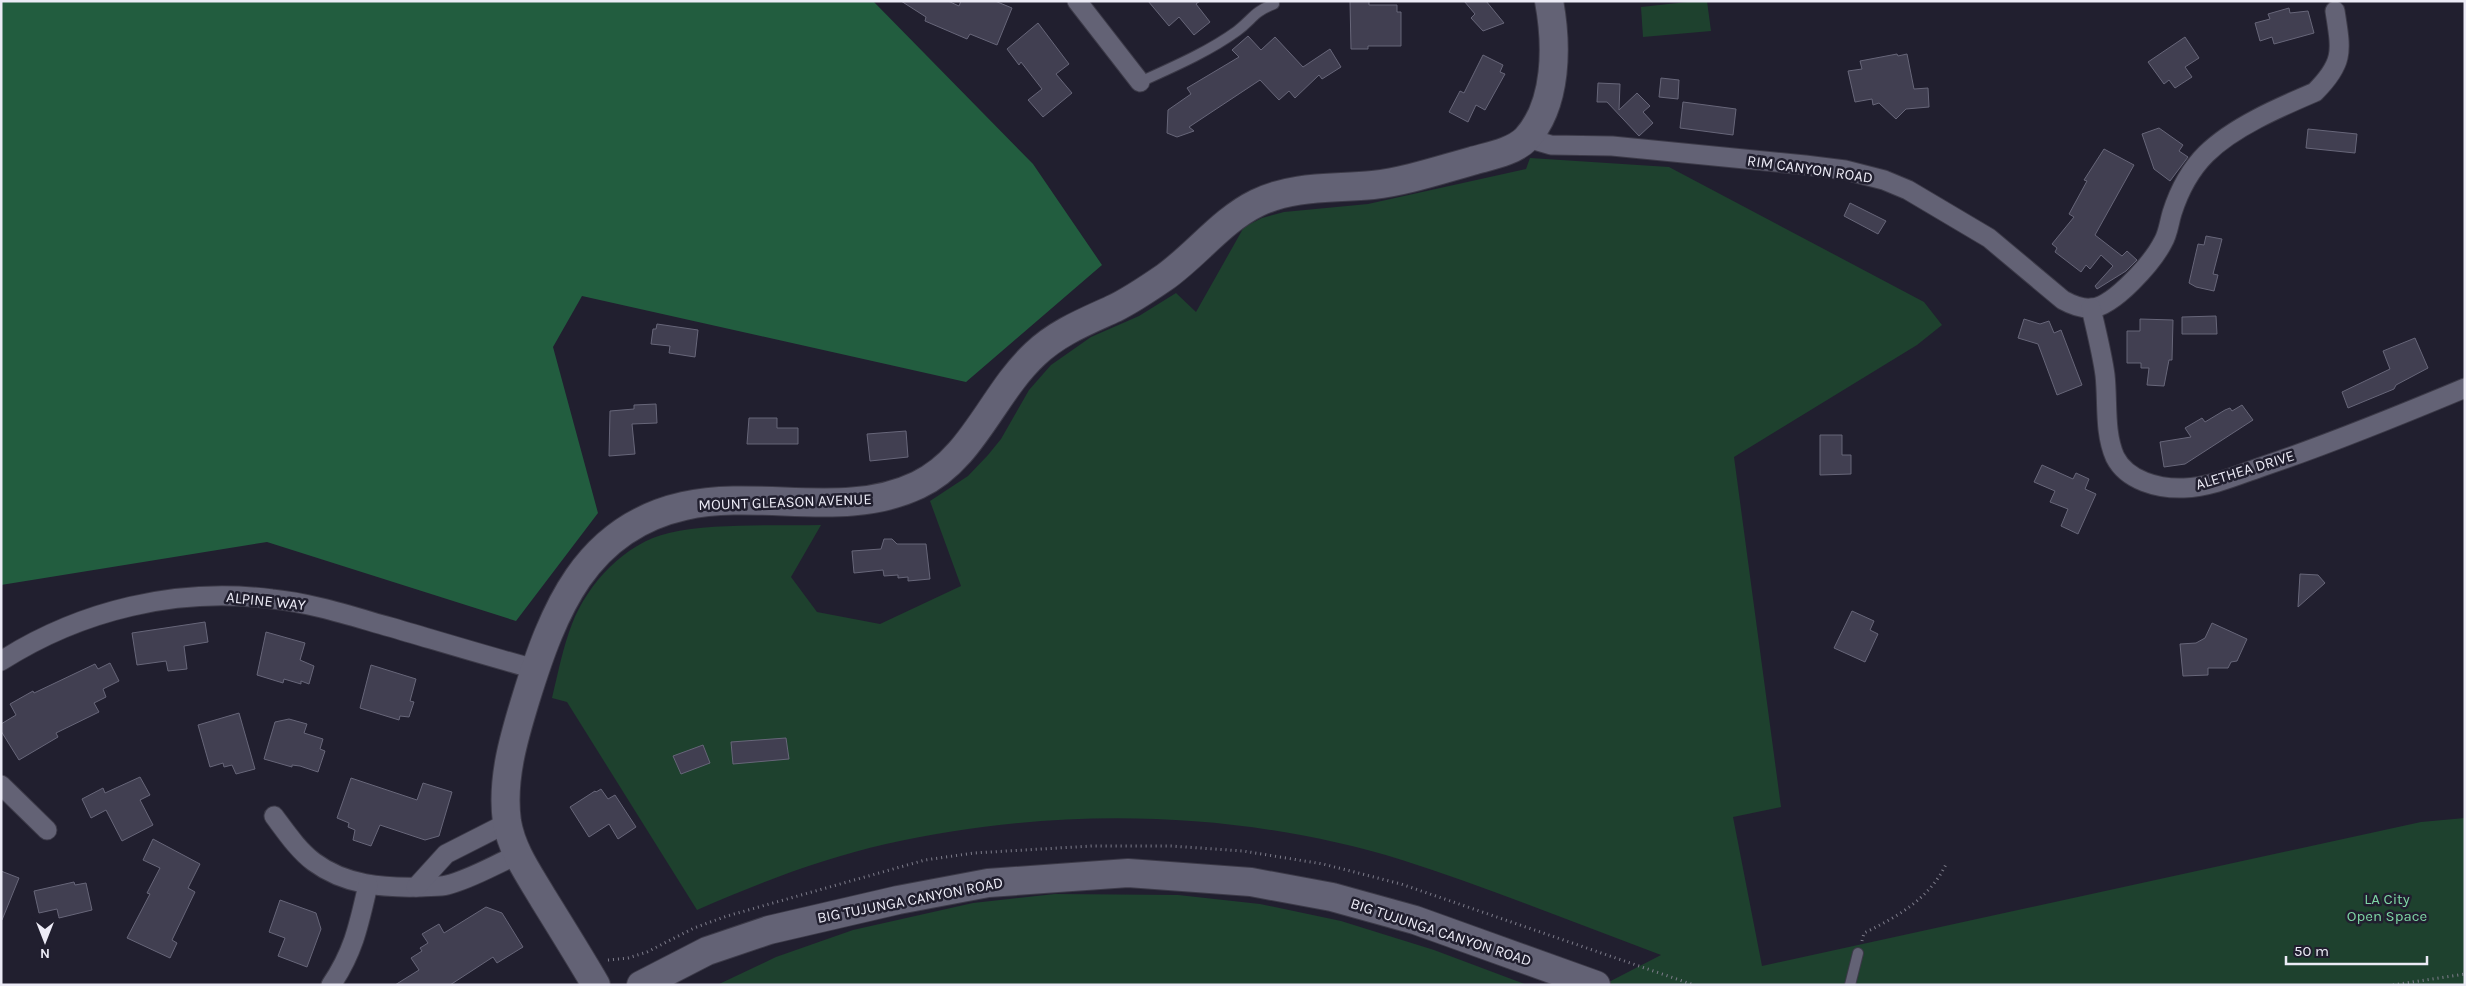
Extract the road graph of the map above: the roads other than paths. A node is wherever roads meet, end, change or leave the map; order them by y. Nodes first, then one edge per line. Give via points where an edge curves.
1 (1077, 1) edge
2 (1549, 1) edge
3 (1274, 4) dead end
4 (2335, 10) dead end
5 (1140, 82) joint
6 (1526, 138) junction
7 (2091, 308) junction
8 (2465, 388) edge
9 (1, 661) edge
10 (535, 669) junction
11 (1, 785) edge
12 (274, 816) dead end
13 (508, 823) junction
14 (47, 830) dead end
15 (517, 855) junction
16 (368, 885) junction
17 (416, 887) junction
18 (1858, 953) road end
19 (331, 985) edge
20 (596, 985) edge
21 (641, 985) edge
22 (1596, 985) edge
23 (1850, 985) edge

1 - 5 street
2 - 6 street, MOUNT GLEASON AVENUE via 1554,44 1552,75 1538,120
3 - 5 lane via 1257,11 1228,36 1178,65
4 - 7 street via 2340,48 2337,63 2322,85 2315,92 2221,141 2206,154 2187,178 2163,242 2143,272 2101,306
6 - 7 street, RIM CANYON ROAD via 1551,145 1612,146 1805,165 1845,170 1884,180 1908,190 1989,238 2072,306
6 - 10 street, MOUNT GLEASON AVENUE via 1517,146 1497,154 1402,180 1304,189 1274,195 1247,208 1164,278 1120,306 1067,330 1038,350 965,446 934,476 917,486 863,501 718,501 684,506 637,523 594,557 572,585 550,627
7 - 8 street, ALETHEA DRIVE via 2105,375 2107,415 2115,457 2128,474 2163,487 2184,488 2220,481 2326,445
9 - 10 street, ALPINE WAY via 33,642 100,614 139,604 228,596 272,598 313,606
10 - 13 street, MOUNT GLEASON AVENUE via 509,764
11 - 14 street
12 - 16 street via 313,862 341,877
13 - 15 street, MOUNT GLEASON AVENUE
13 - 17 street via 446,854
15 - 17 street via 445,886
15 - 20 street, MOUNT GLEASON AVENUE
16 - 17 street
16 - 19 street via 354,944
18 - 23 lane
21 - 22 street, BIG TUJUNGA CANYON ROAD via 707,951 797,923 988,883 1128,872 1250,882 1332,897 1415,920

